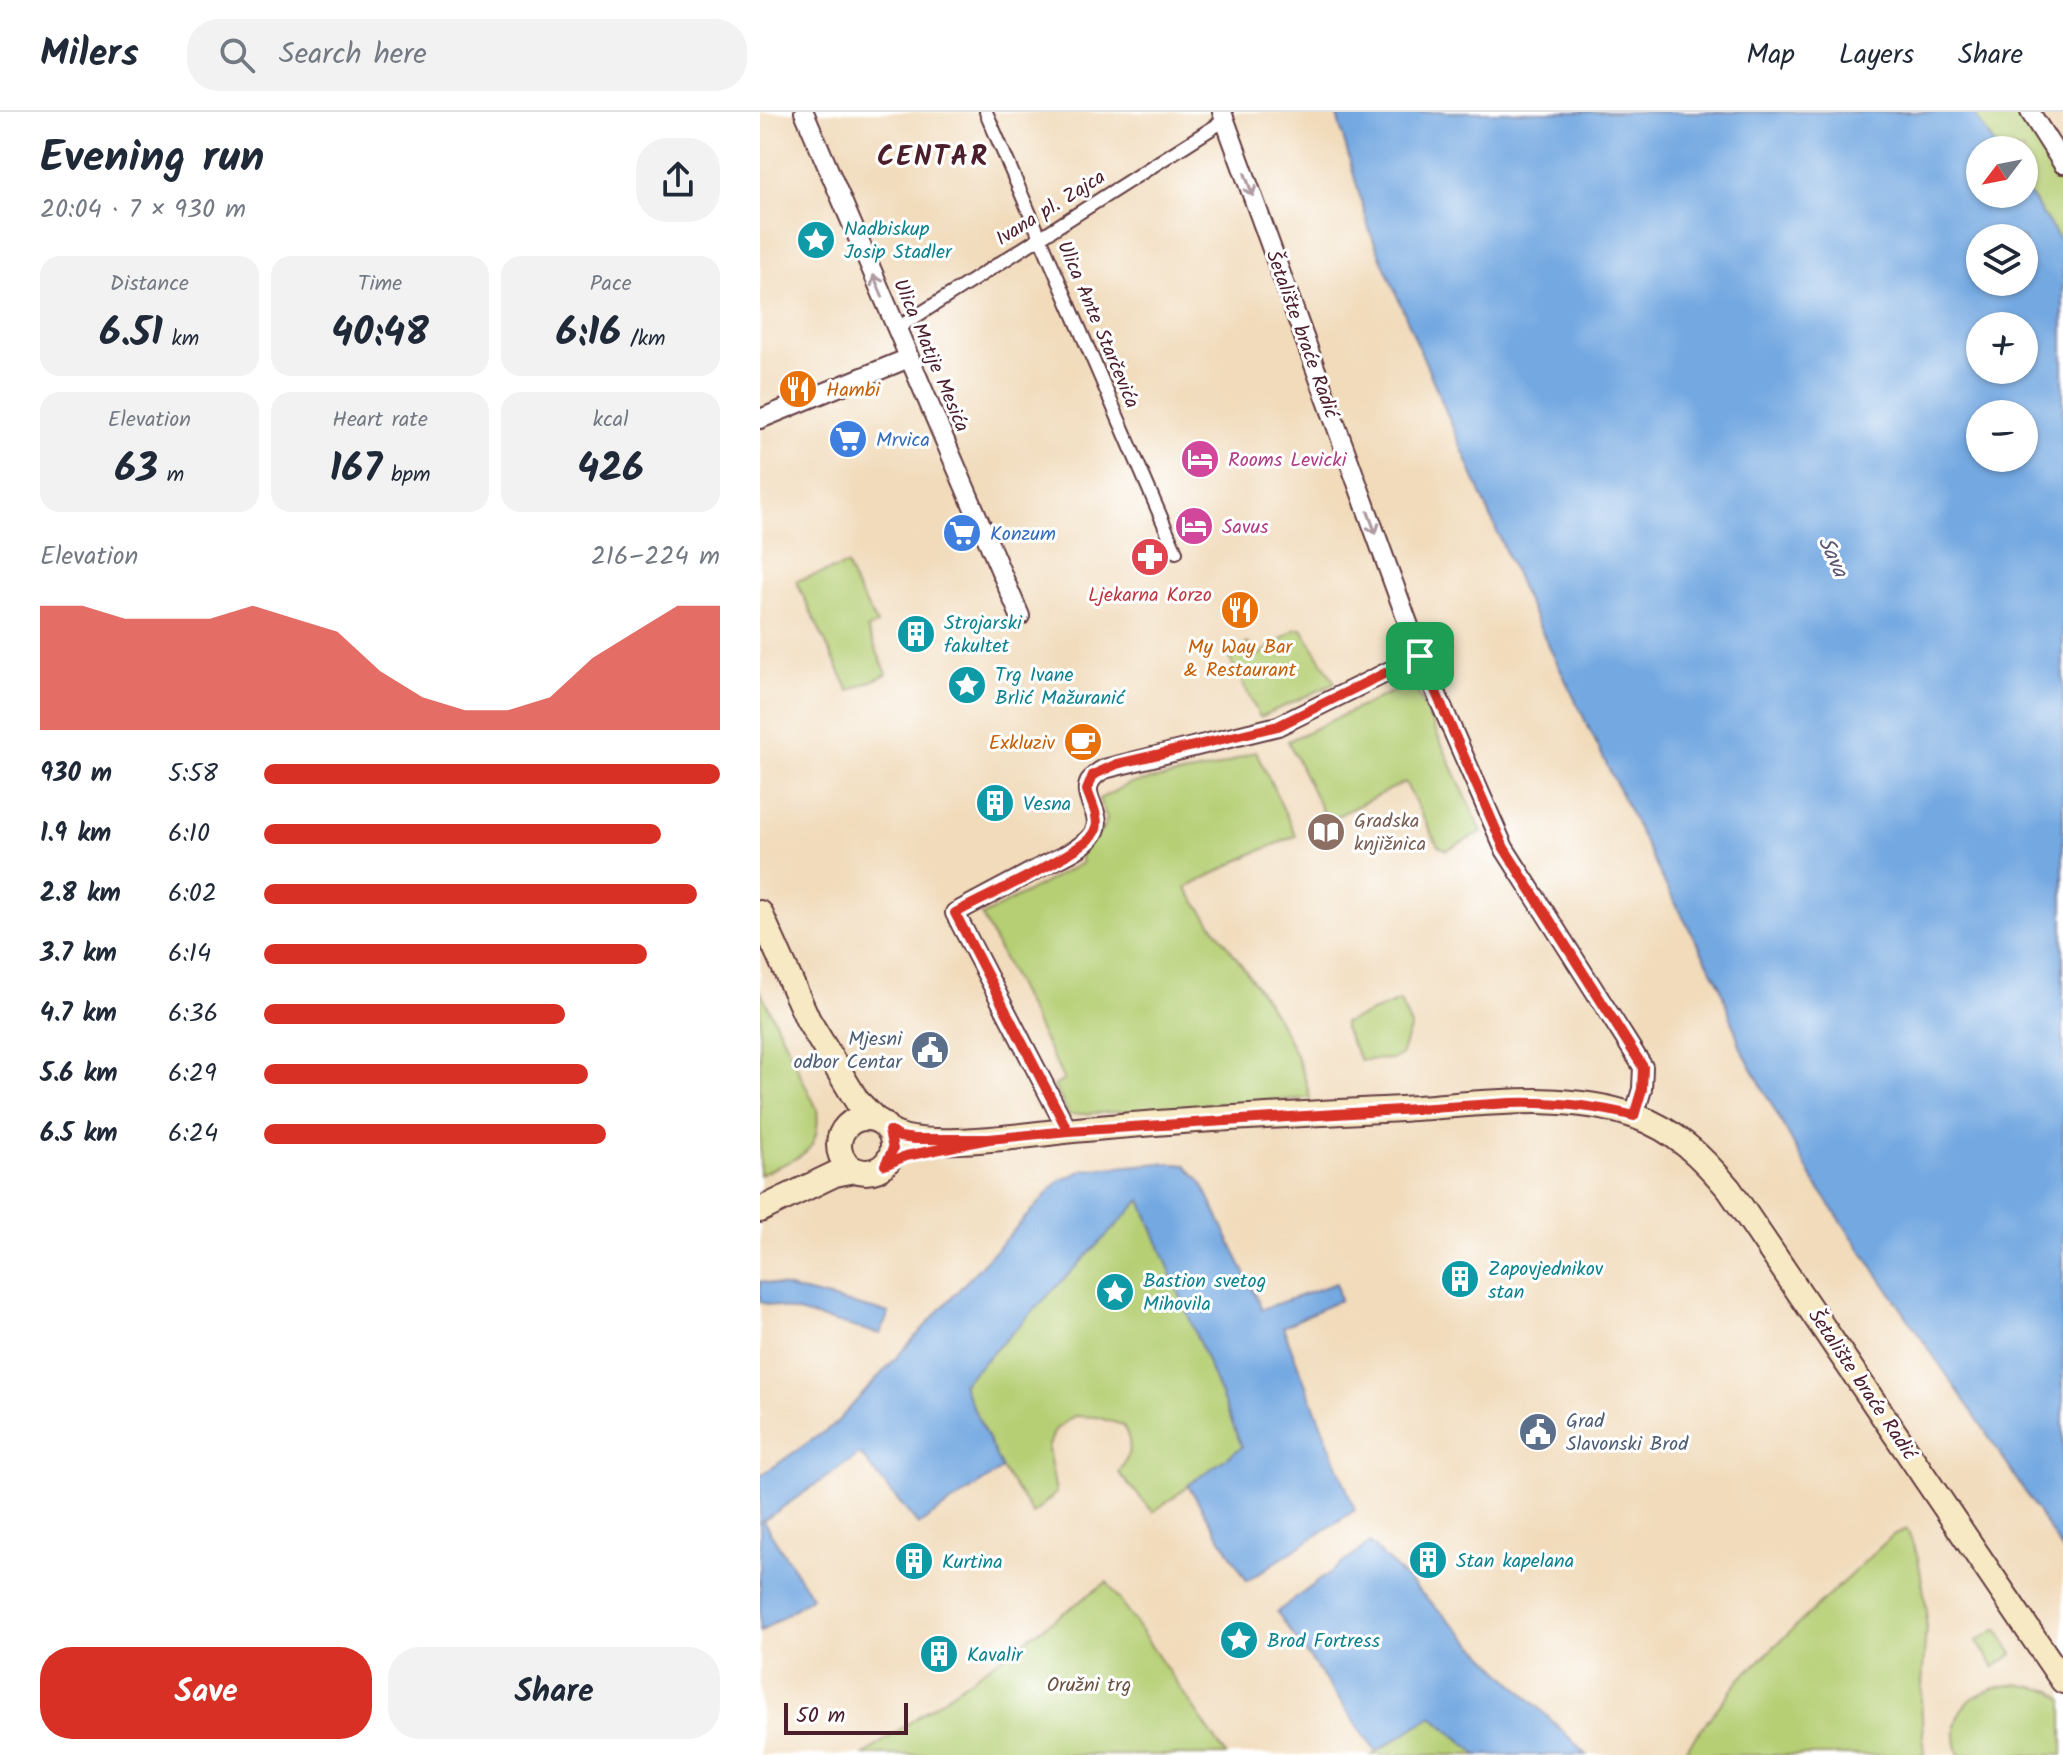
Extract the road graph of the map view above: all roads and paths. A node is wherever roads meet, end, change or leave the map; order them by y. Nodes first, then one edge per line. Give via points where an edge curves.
1 (804, 112) edge
2 (986, 112) edge
3 (2030, 112) edge
4 (1224, 116) edge
5 (2063, 164) edge
6 (1040, 237) junction
7 (896, 329) junction
8 (909, 358) junction
9 (760, 419) edge
10 (1176, 552) dead end
11 (1020, 616) dead end
12 (1420, 656) junction
13 (760, 913) edge
14 (808, 1020) junction
15 (1634, 1116) junction
16 (882, 1125) junction
17 (1068, 1131) junction
18 (840, 1136) junction
19 (989, 1139) junction
20 (885, 1165) junction
21 (854, 1170) junction
22 (760, 1194) edge
23 (760, 1210) edge
24 (2063, 1681) edge

7 -> 1 street, Ulica Matije Mesića
2 - 6 street, Ulica Ante Starčevića
3 - 5 street
4 - 6 street, Ivana pl. Zajca
4 -> 12 street, Šetalište braće Radić
6 - 7 street, Ivana pl. Zajca
6 - 10 street, Ulica Ante Starčevića
7 - 8 street, Ulica Matije Mesića
8 - 9 street
8 - 11 street, Ulica Matije Mesića
12 - 15 street, Šetalište braće Radić via 1504,848 1643,1067
12 - 17 street via 1278,726 1117,764 1093,775 1087,790 1097,821 1090,838 955,913
13 - 14 main road
14 - 16 main road via 857,1101
14 - 18 main road via 839,1104
15 - 17 main road, Šetalište braće Radić via 1561,1102 1510,1103
15 - 24 main road, Šetalište braće Radić via 1685,1142 1729,1189
16 - 18 main road via 856,1120
16 - 19 main road via 900,1137 915,1139
16 - 20 main road via 893,1149
17 - 19 main road, Šetalište braće Radić
18 - 21 main road via 841,1157
18 - 22 main road via 810,1169
19 - 20 main road
20 - 21 main road via 870,1172
21 - 23 main road

